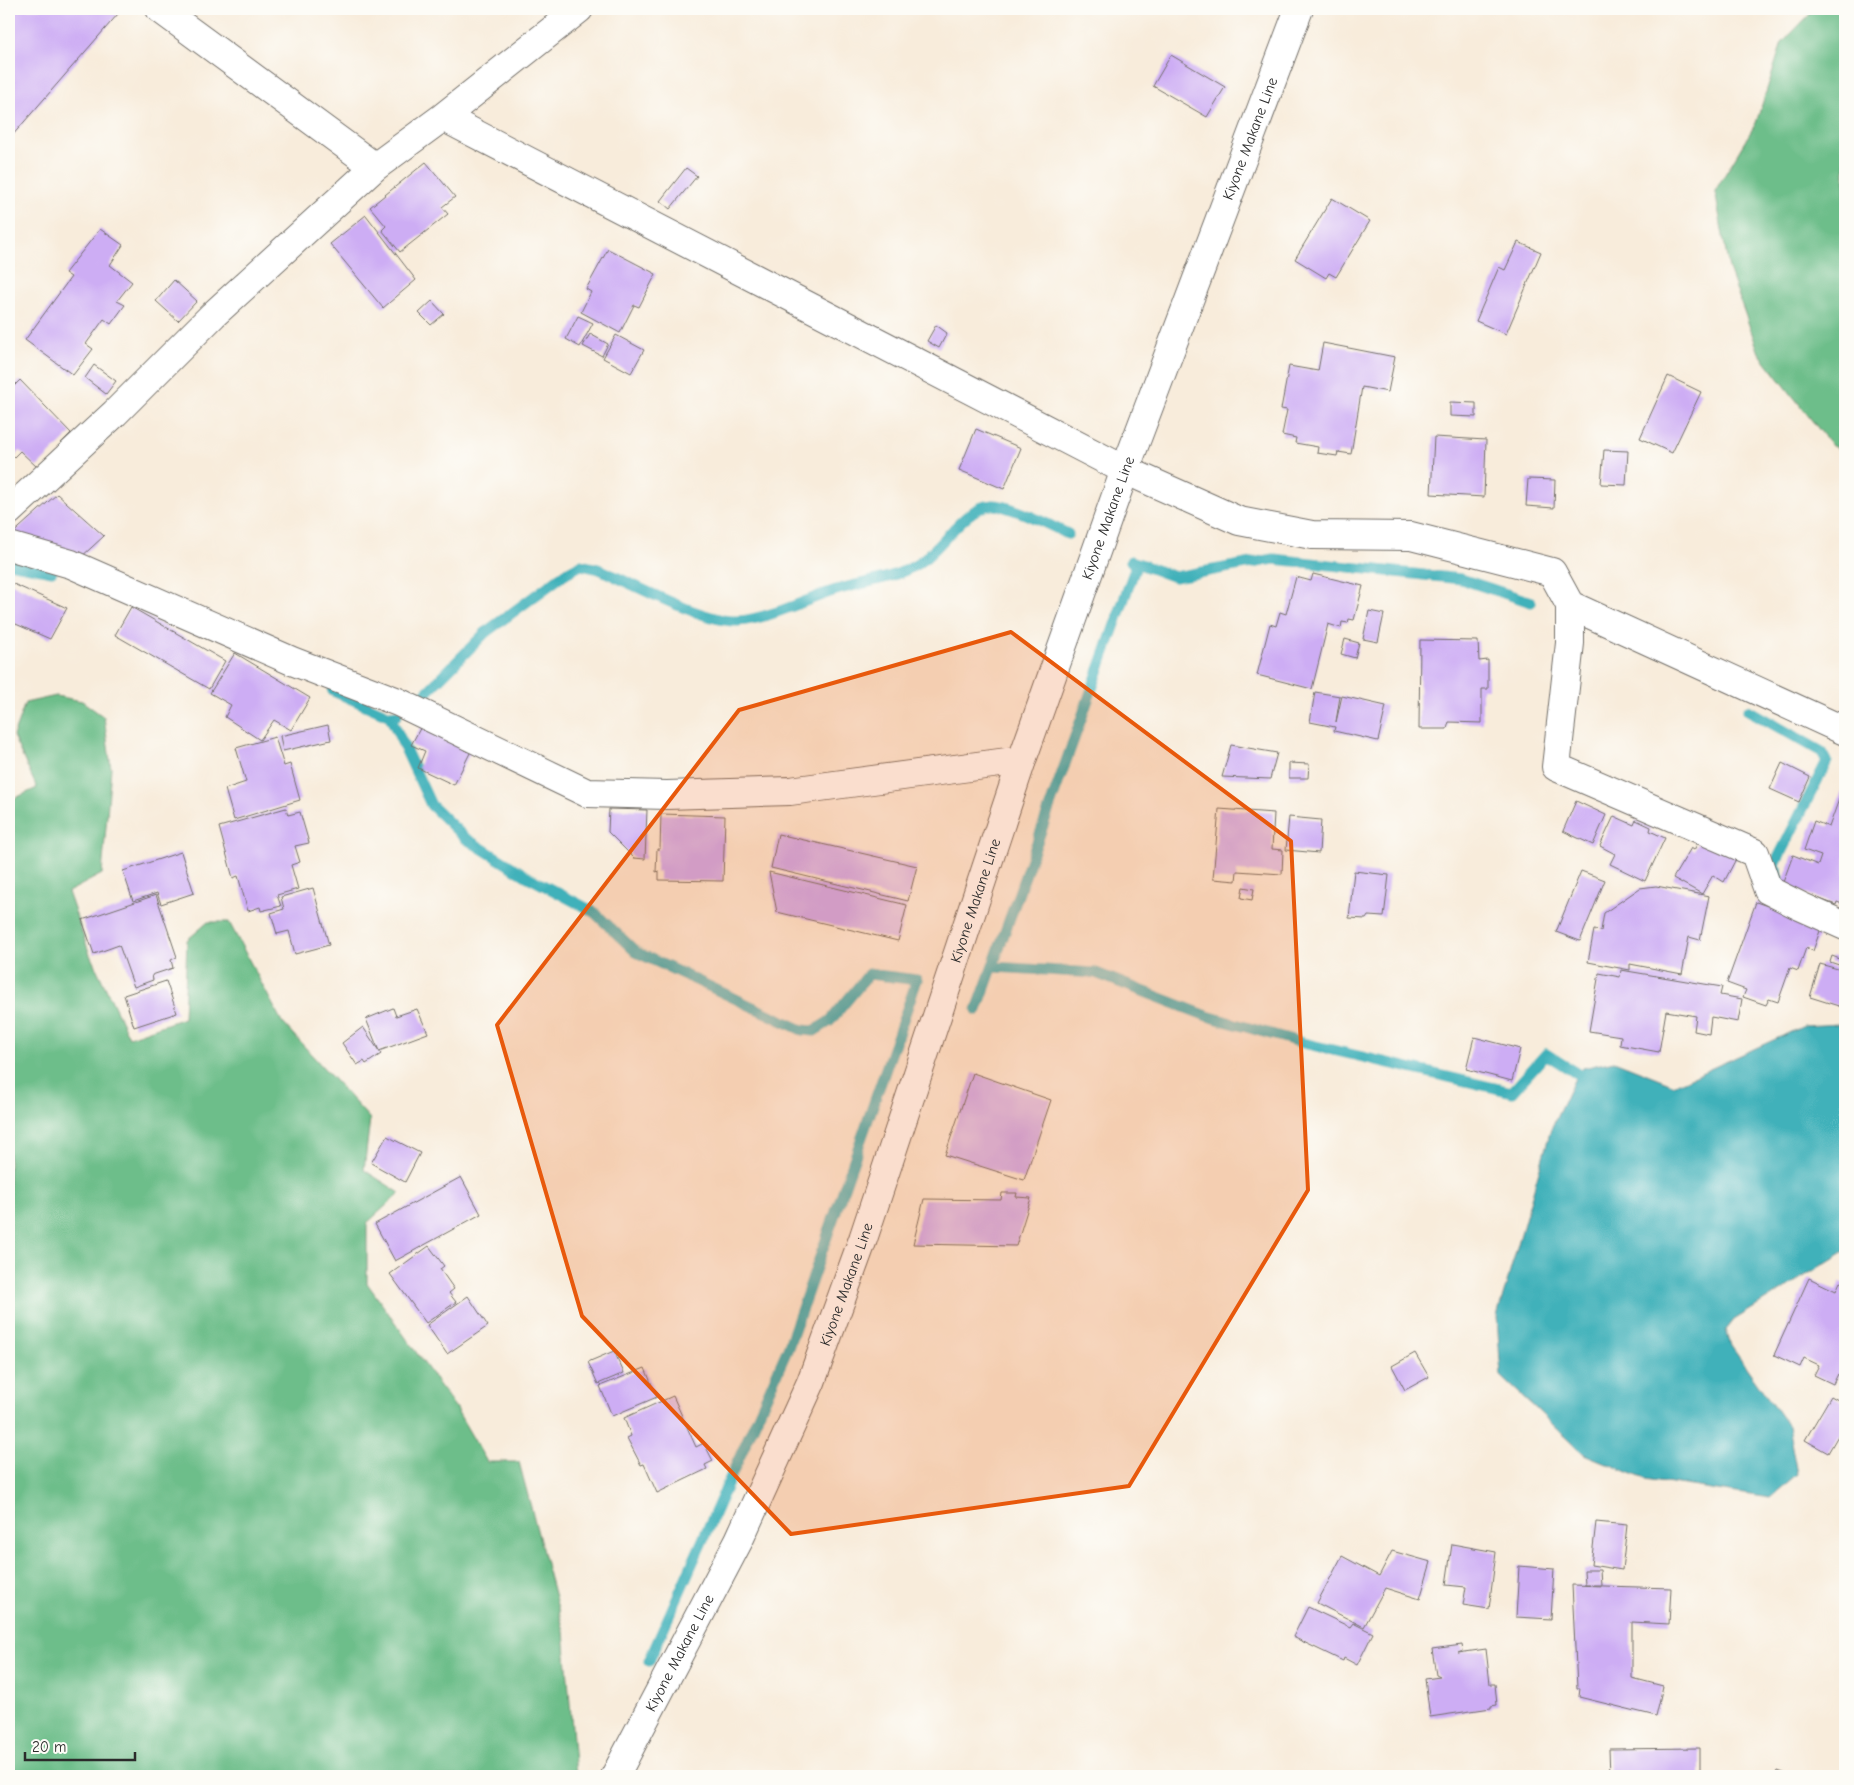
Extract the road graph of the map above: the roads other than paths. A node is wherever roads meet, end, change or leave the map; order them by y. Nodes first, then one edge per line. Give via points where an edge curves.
1 (160, 9) edge
2 (579, 9) edge
3 (1299, 9) edge
4 (443, 117) junction
5 (375, 167) junction
6 (1125, 470) junction
7 (9, 511) edge
8 (9, 546) edge
9 (1570, 605) junction
10 (1845, 730) edge
11 (1022, 760) junction
12 (1845, 926) edge
13 (615, 1776) edge

1 - 5 street
2 - 4 street
3 - 6 street, Kiyone Makane Line
4 - 5 street
4 - 6 street
5 - 7 street via 213,315 115,413
6 - 9 street via 1239,521 1312,535 1411,536 1552,572
6 - 11 street, Kiyone Makane Line
8 - 11 street via 71,564 292,661 398,702 587,793 667,795 790,791
9 - 10 street
9 - 12 street via 1570,643 1556,767 1755,853 1768,890
11 - 13 street, Kiyone Makane Line via 863,1239 810,1382 739,1540

